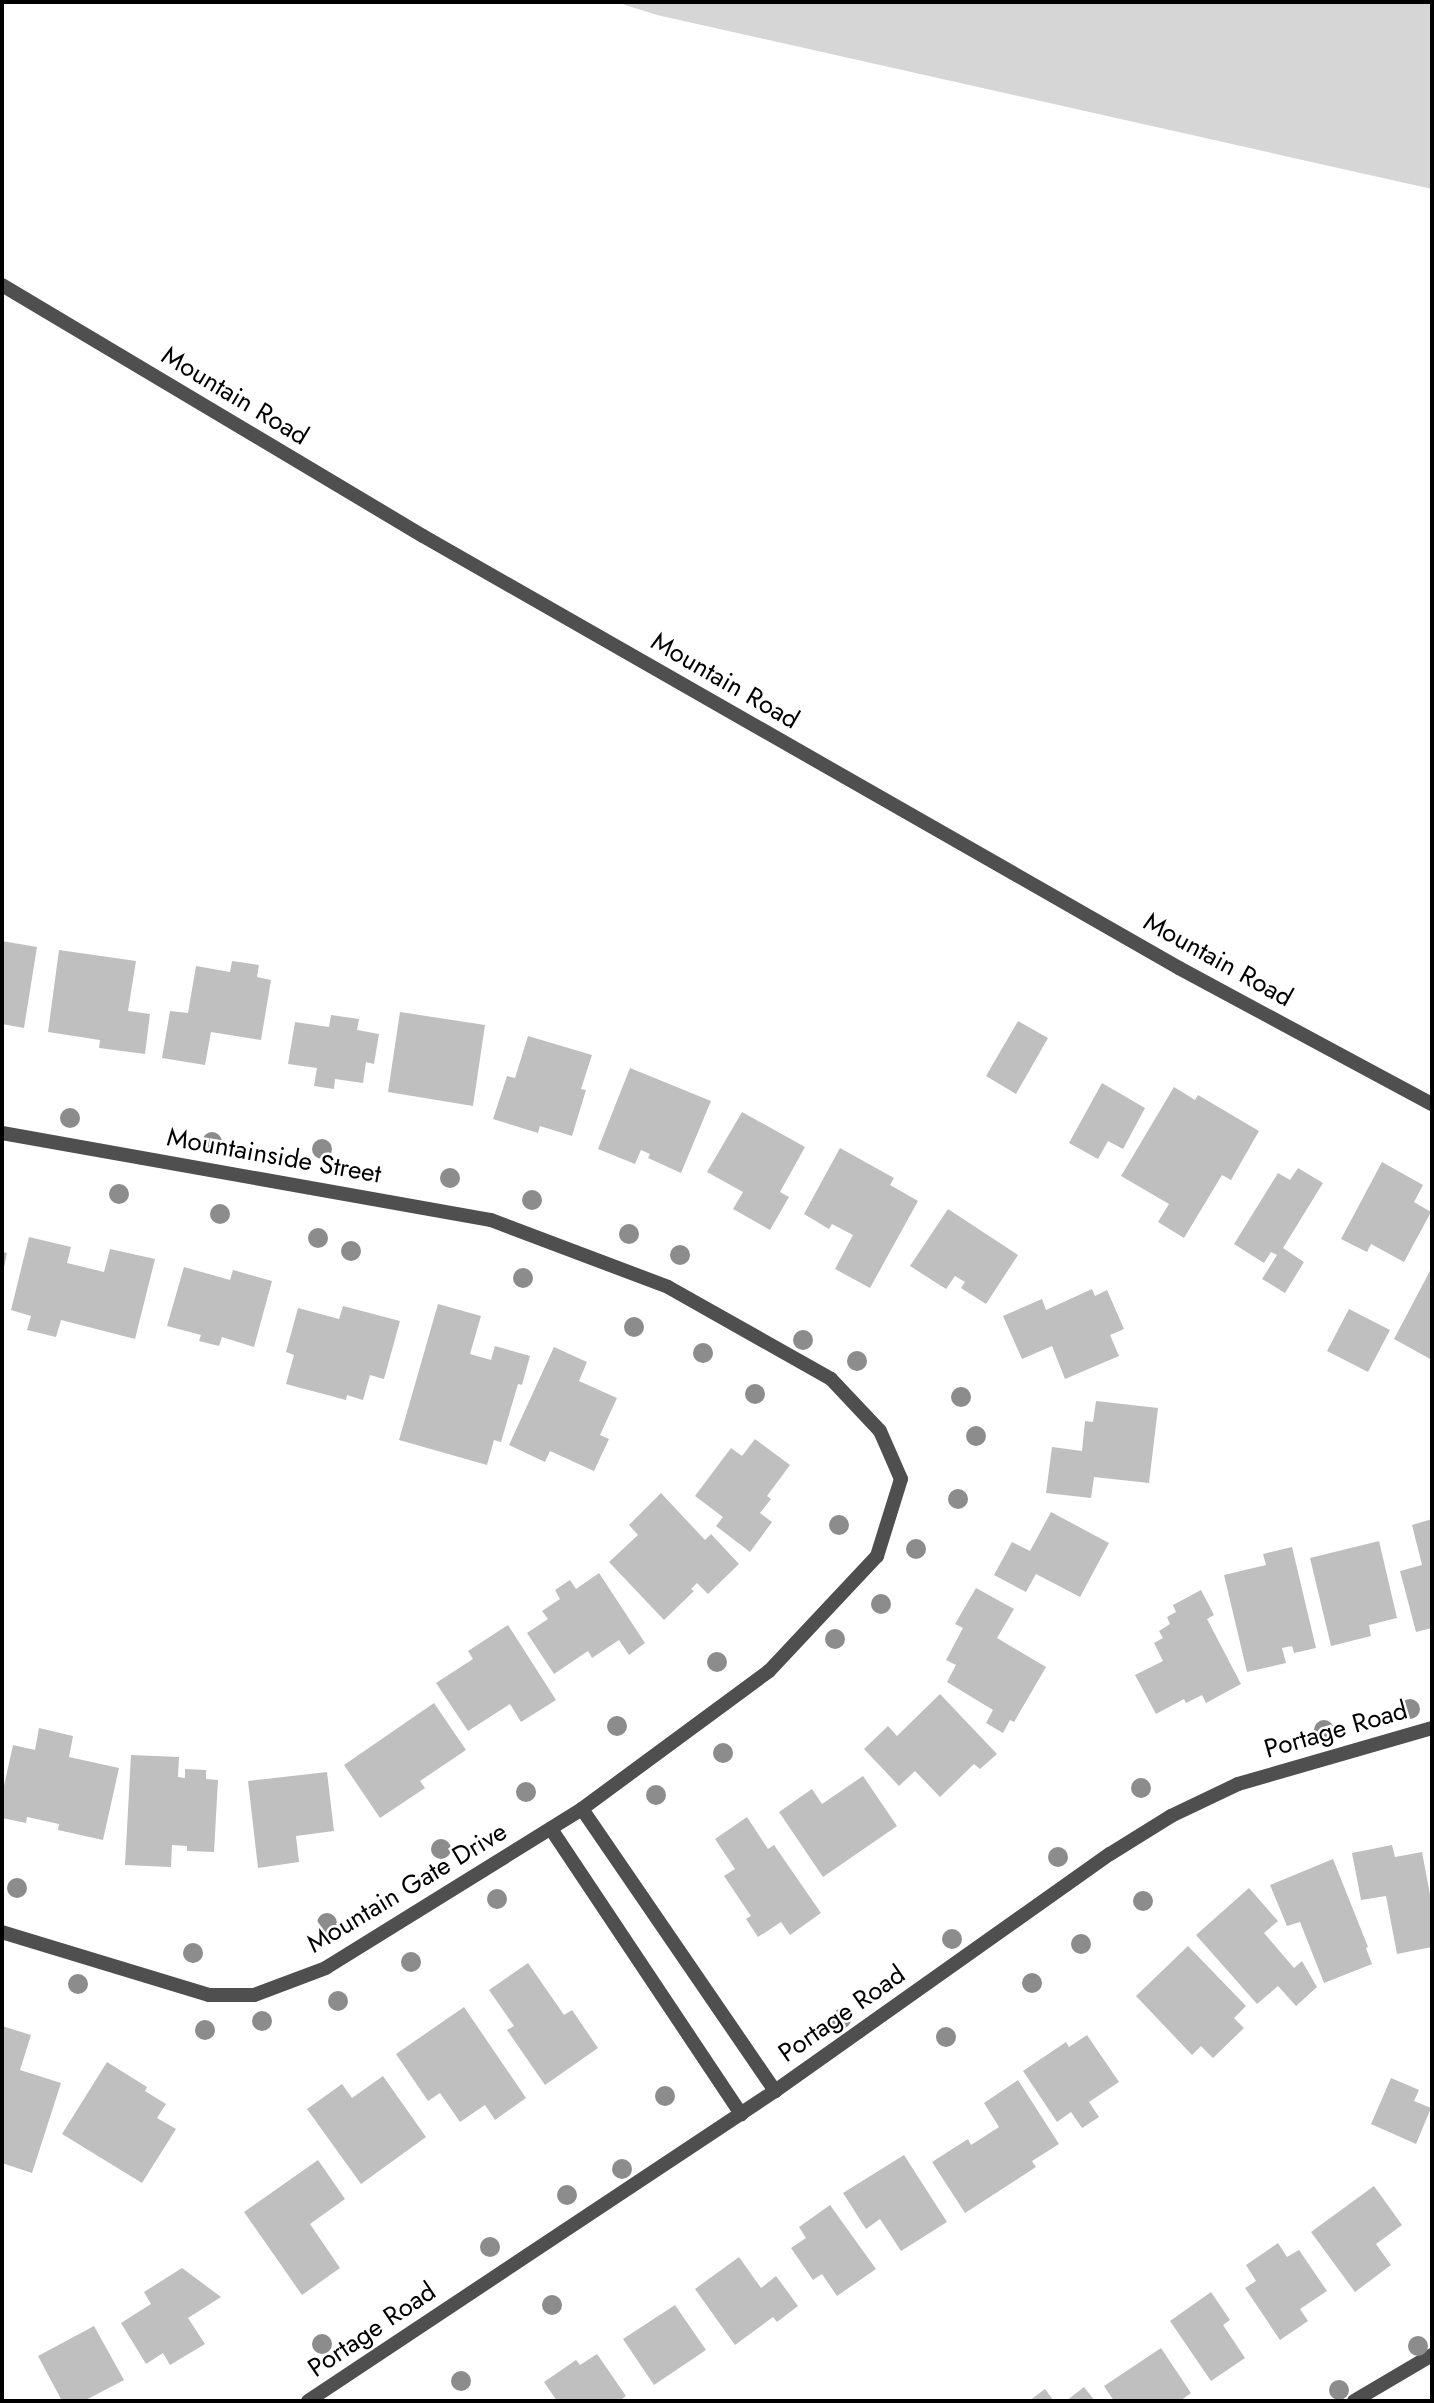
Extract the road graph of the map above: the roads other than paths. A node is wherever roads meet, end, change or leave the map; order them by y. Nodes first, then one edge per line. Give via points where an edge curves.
1 (2, 285) edge
2 (1432, 1104) edge
3 (2, 1133) edge
4 (535, 1236) joint
5 (1432, 1728) edge
6 (582, 1809) junction
7 (551, 1829) junction
8 (2, 1932) edge
9 (775, 2091) junction
10 (741, 2114) junction
11 (1432, 2355) edge
12 (308, 2401) edge
13 (1354, 2401) edge

1 - 2 street, Mountain Road via 471,564 1179,968
3 - 4 street, Mountainside Street via 491,1220
4 - 6 street, Mountain Gate Drive via 668,1287 831,1379 880,1431 901,1479 877,1556 769,1671
5 - 9 street, Portage Road via 1238,1784 1171,1816 1110,1854
6 - 7 street, Mountain Gate Drive
6 - 9 street
7 - 8 street, Mountain Gate Drive via 326,1968 254,1995 209,1995
7 - 10 street
9 - 10 street, Portage Road
10 - 12 street, Portage Road
11 - 13 street

